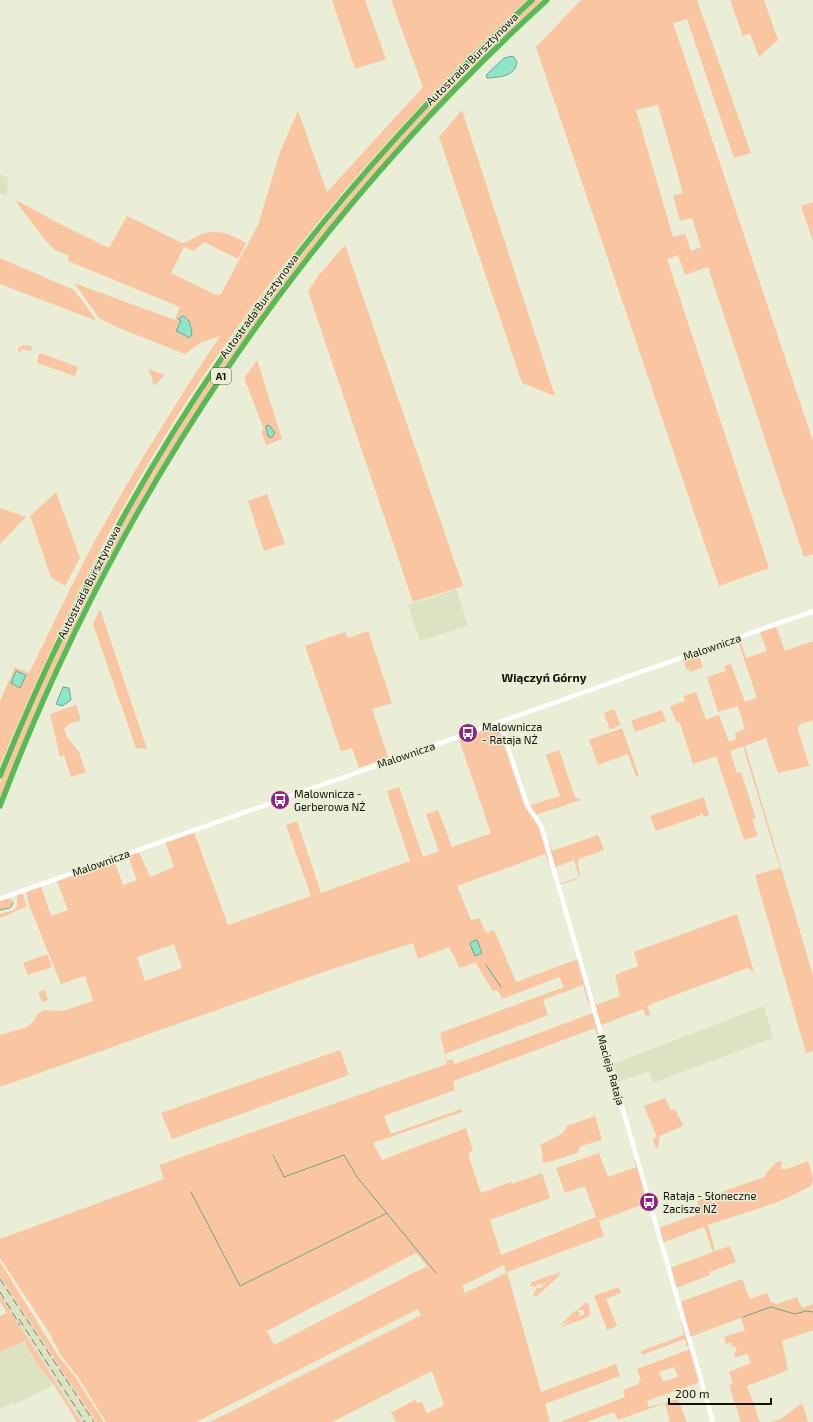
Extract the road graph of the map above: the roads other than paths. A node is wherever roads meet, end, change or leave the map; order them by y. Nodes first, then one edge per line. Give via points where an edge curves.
1 (532, 0) edge
2 (547, 0) edge
3 (813, 611) edge
4 (499, 722) junction
5 (0, 776) edge
6 (0, 806) edge
7 (0, 899) edge
8 (713, 1422) edge

1 - 5 highway, Autostrada Bursztynowa / A1 via 428,102 348,190 284,271 211,371 157,457 100,558 42,676
2 - 6 highway, Autostrada Bursztynowa / A1 via 436,108 371,180 306,258 235,355 162,468 108,563 46,692
3 - 4 street, Malownicza
4 - 7 street, Malownicza
4 - 8 street, Macieja Rataja via 527,806 541,826 549,852

